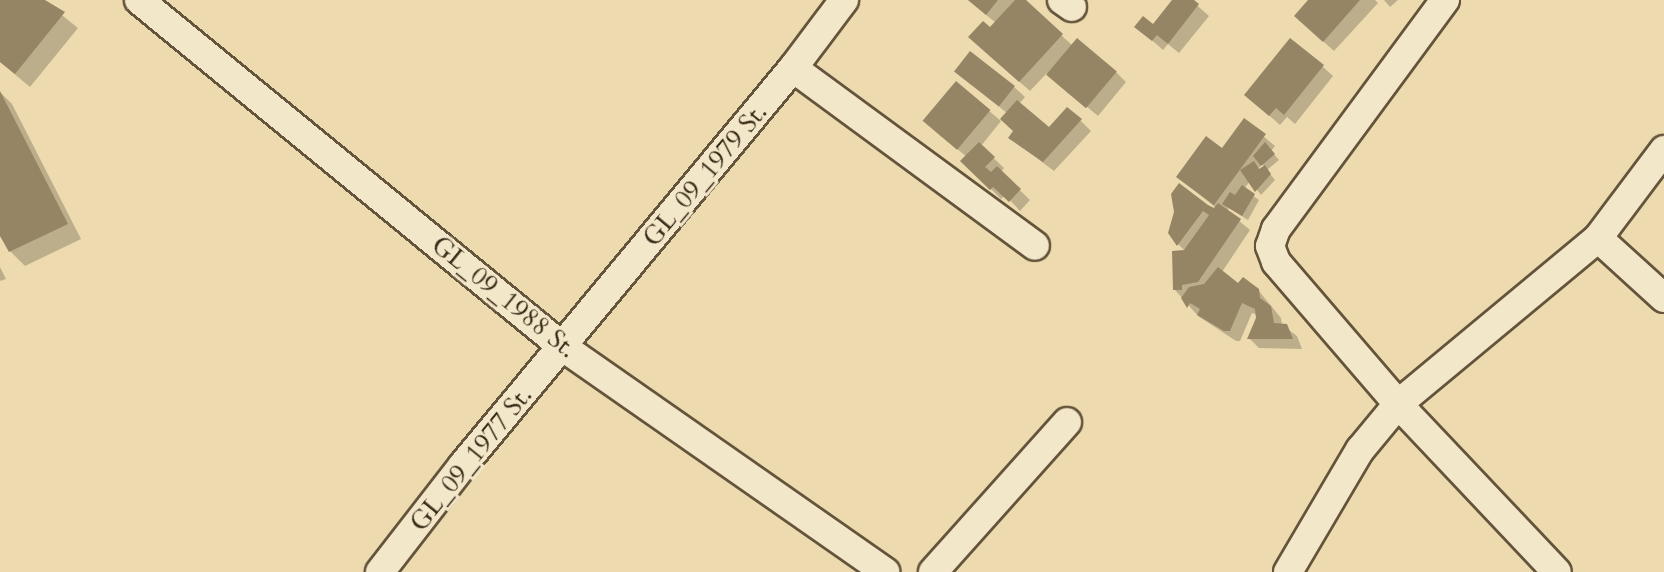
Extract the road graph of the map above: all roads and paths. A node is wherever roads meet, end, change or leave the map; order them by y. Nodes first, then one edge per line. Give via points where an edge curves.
1 (139, 0) edge
2 (844, 0) edge
3 (1445, 0) edge
4 (793, 68) junction
5 (1664, 150) edge
6 (1598, 238) junction
7 (1035, 246) dead end
8 (1664, 298) edge
9 (563, 347) junction
10 (1398, 404) junction
11 (1067, 422) dead end
12 (380, 572) edge
13 (885, 572) edge
14 (933, 572) edge
15 (1288, 572) edge
16 (1557, 572) edge

1 - 9 street, GL_09_1988 St.
2 - 4 street, GL_09_1979 St.
3 - 10 street via 1284,217 1270,246 1276,262
4 - 7 street
4 - 9 street, GL_09_1979 St.
5 - 6 street
6 - 8 street
6 - 10 street
9 - 12 street, GL_09_1977 St.
9 - 13 street, GL_09_1988 St.
10 - 15 street via 1360,450
10 - 16 street
11 - 14 street

